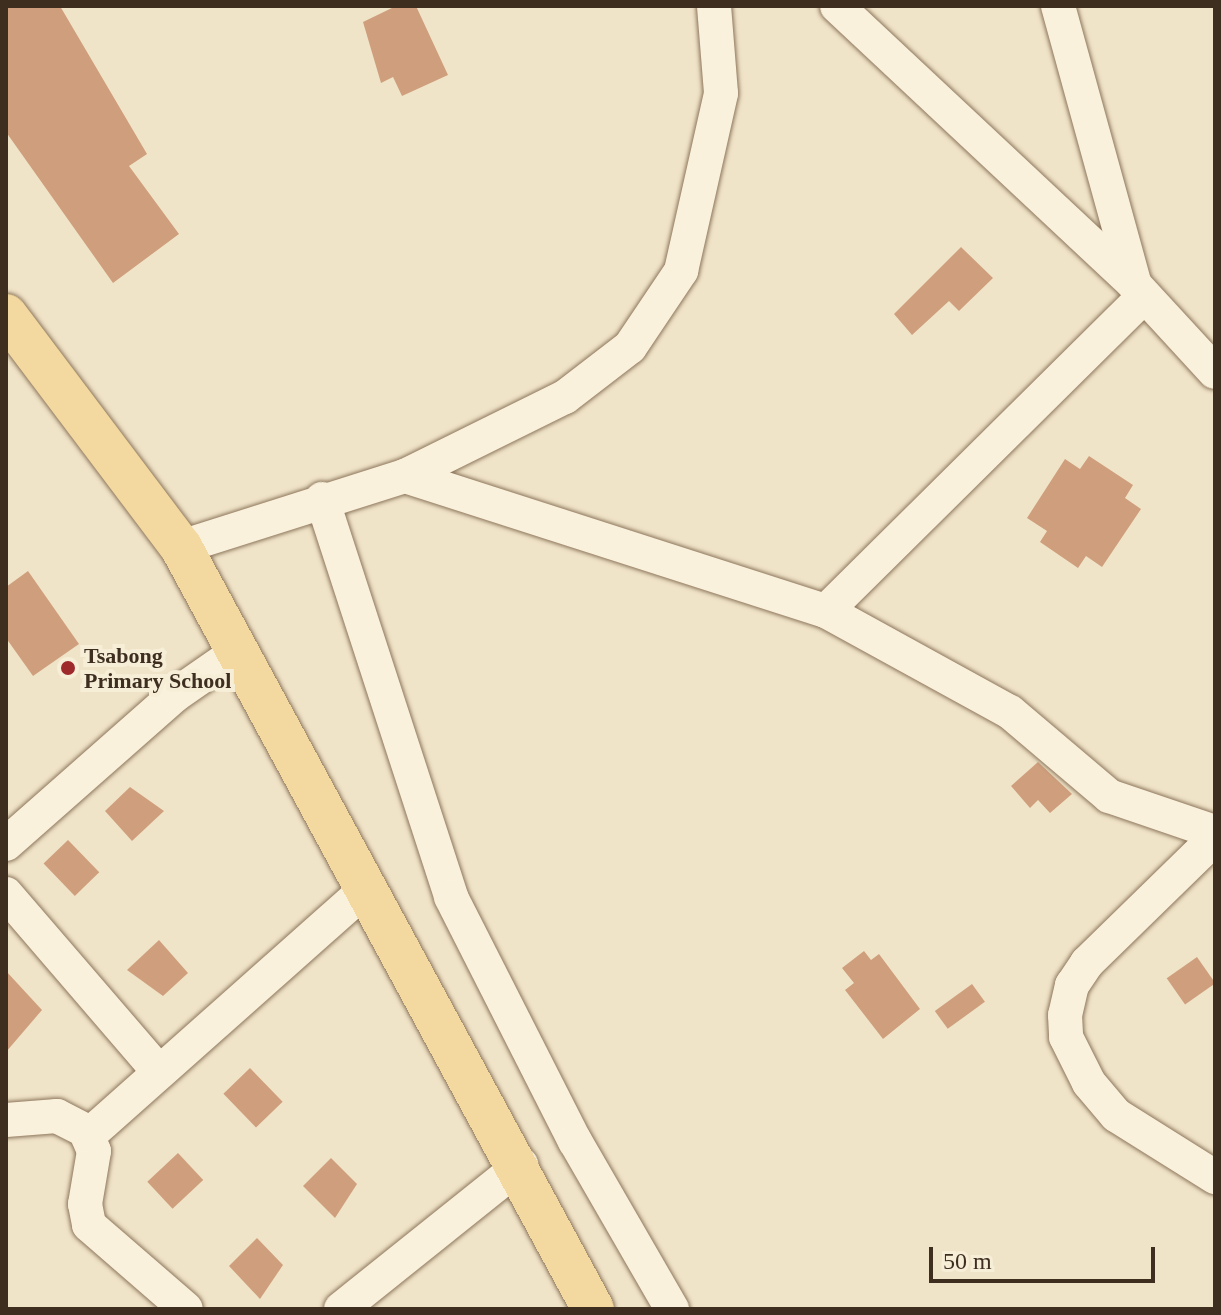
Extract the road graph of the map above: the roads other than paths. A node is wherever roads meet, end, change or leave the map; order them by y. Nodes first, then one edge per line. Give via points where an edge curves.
1 (714, 6) edge
2 (837, 6) edge
3 (1058, 6) edge
4 (1140, 290) junction
5 (6, 315) edge
6 (1215, 372) edge
7 (405, 476) junction
8 (322, 499) junction
9 (181, 547) junction
10 (826, 611) junction
11 (240, 650) junction
12 (1215, 835) edge
13 (6, 844) edge
14 (365, 890) junction
15 (6, 894) edge
16 (158, 1071) junction
17 (6, 1120) edge
18 (88, 1136) junction
19 (521, 1165) junction
20 (1215, 1177) edge
21 (186, 1309) edge
22 (341, 1309) edge
23 (593, 1309) edge
24 (672, 1309) edge

1 - 7 street via 721,93 681,271 661,309 630,347 565,397
2 - 4 street
3 - 4 street
4 - 6 street
4 - 10 street
5 - 9 main road
7 - 8 street
7 - 10 street
8 - 9 street
8 - 24 street via 451,897 575,1141
9 - 11 main road
10 - 12 street via 1010,712 1109,796
11 - 13 street via 175,695
11 - 14 main road
12 - 20 street via 1087,963 1072,985 1065,1015 1066,1037 1116,1115
14 - 16 street
14 - 19 main road
15 - 16 street
16 - 18 street
17 - 18 street via 67,1118
18 - 21 street via 89,1225
19 - 22 street
19 - 23 main road

